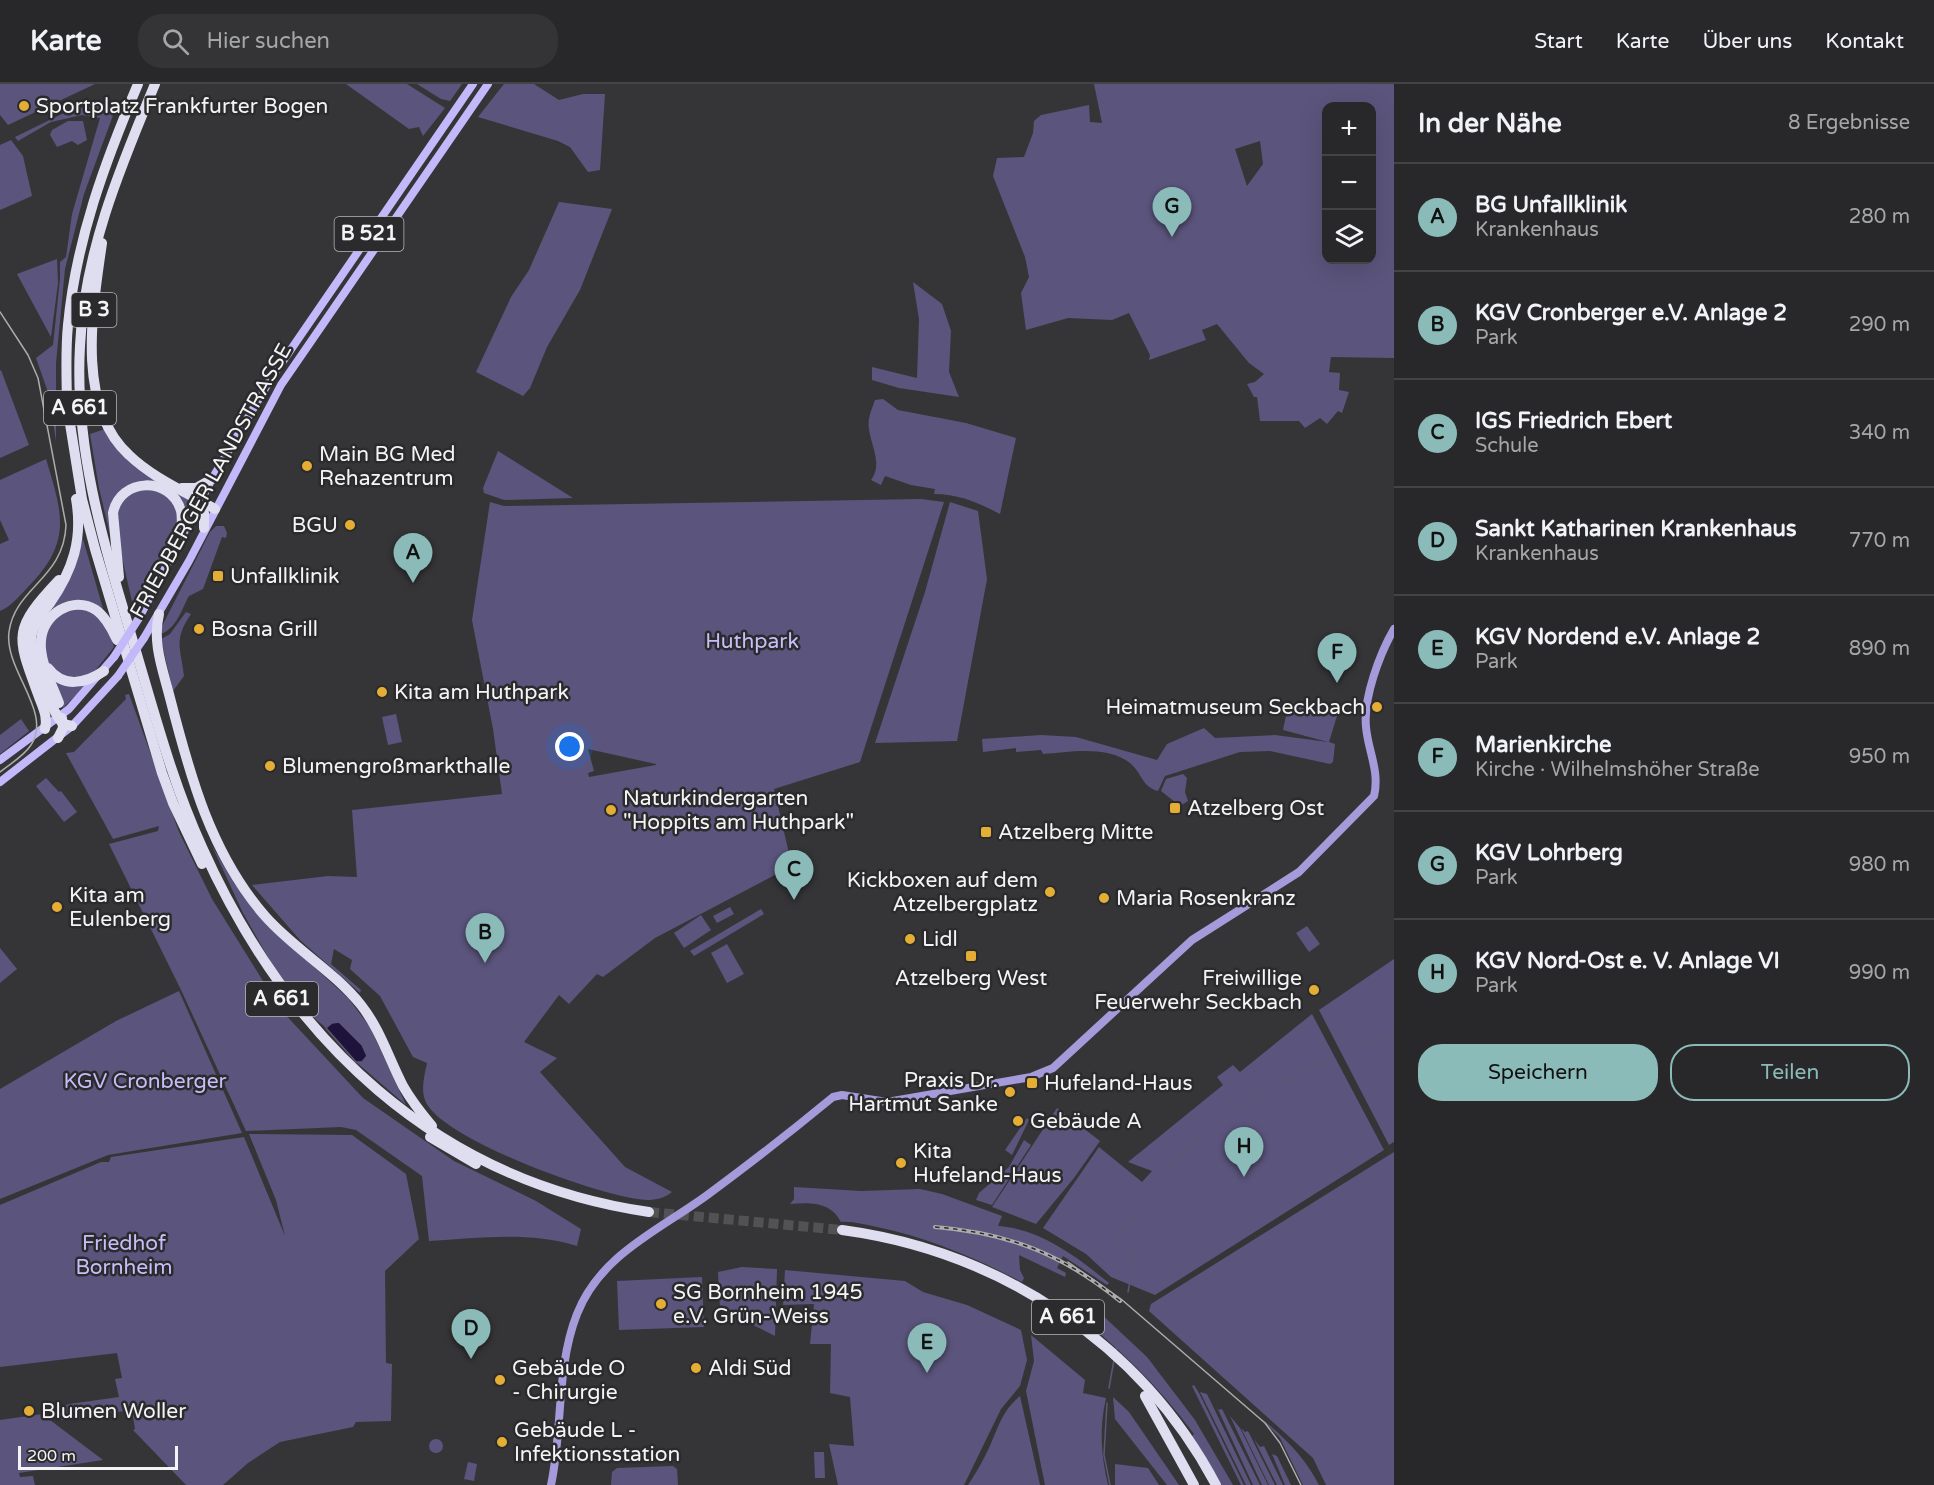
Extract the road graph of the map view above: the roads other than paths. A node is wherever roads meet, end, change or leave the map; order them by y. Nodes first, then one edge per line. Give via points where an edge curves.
1 (138, 84) edge
2 (155, 84) edge
3 (473, 84) edge
4 (488, 84) edge
5 (107, 207) junction
6 (67, 405) junction
7 (212, 478) junction
8 (178, 487) junction
9 (200, 500) junction
10 (215, 509) junction
11 (204, 528) junction
12 (180, 539) junction
13 (74, 558) junction
14 (123, 608) junction
15 (159, 614) junction
16 (1394, 629) edge
17 (43, 660) junction
18 (130, 664) junction
19 (104, 671) junction
20 (64, 721) junction
21 (45, 729) junction
22 (58, 738) joint
23 (0, 760) edge
24 (0, 782) edge
25 (440, 1135) junction
26 (653, 1220) junction
27 (842, 1234) tunnel mouth
28 (1147, 1393) junction
29 (551, 1485) edge
30 (1194, 1485) edge
31 (1216, 1485) edge

1 - 6 highway, A 661 via 106,162 78,254 68,326
2 - 5 highway, A 661
3 - 7 main road, FRIEDBERGER LANDSTRASSE / B 521 via 286,356
4 - 10 main road, FRIEDBERGER LANDSTRASSE / B 521 via 280,385
5 - 8 highway, B 3 via 94,310 96,388 101,414 128,455
5 - 14 highway, A 661 via 86,286 79,388 86,468
6 - 13 highway via 67,443 80,528
6 - 18 highway, A 661 via 82,499
7 - 8 highway via 193,489
7 - 9 main road, FRIEDBERGER LANDSTRASSE / B 521
8 - 9 highway
9 - 10 highway
9 - 11 highway
9 - 12 main road, FRIEDBERGER LANDSTRASSE / B 521
10 - 11 main road, FRIEDBERGER LANDSTRASSE / B 521
11 - 15 main road, FRIEDBERGER LANDSTRASSE
12 - 14 highway via 181,511 165,490 153,485 139,486 119,499 113,519
12 - 19 main road, FRIEDBERGER LANDSTRASSE / B 521, bridge via 140,618
13 - 20 highway via 31,635 33,658
13 - 21 highway via 30,612 22,636 24,659 46,714
14 - 25 highway, A 661 via 182,799 210,865 257,952 300,1013 335,1053 390,1101
15 - 20 main road, FRIEDBERGER LANDSTRASSE, bridge via 118,676
15 - 25 highway via 156,637 172,705 199,800 226,862 271,923 362,1007 411,1099
16 - 26 main road via 1382,652 1366,716 1376,769 1374,796 1299,872 1192,940 1045,1072 887,1102 833,1097 709,1194
17 - 18 highway via 41,637 48,619 63,608 81,604 93,608 106,620
17 - 19 highway via 54,675 71,683 89,680
17 - 20 highway
18 - 26 highway, A 661 via 173,803 202,865 252,957 322,1047 386,1107 476,1164 573,1202
19 - 20 main road, FRIEDBERGER LANDSTRASSE / B 521
20 - 21 main road, FRIEDBERGER LANDSTRASSE / B 521
20 - 22 highway
21 - 23 main road, FRIEDBERGER LANDSTRASSE
22 - 24 main road
25 - 26 highway, A 661 via 499,1168 546,1187
26 - 29 main road via 590,1290 574,1322
27 - 28 highway, A 661 via 970,1267 1060,1319
28 - 30 highway, A 661
28 - 31 highway, A 661 via 1186,1436

